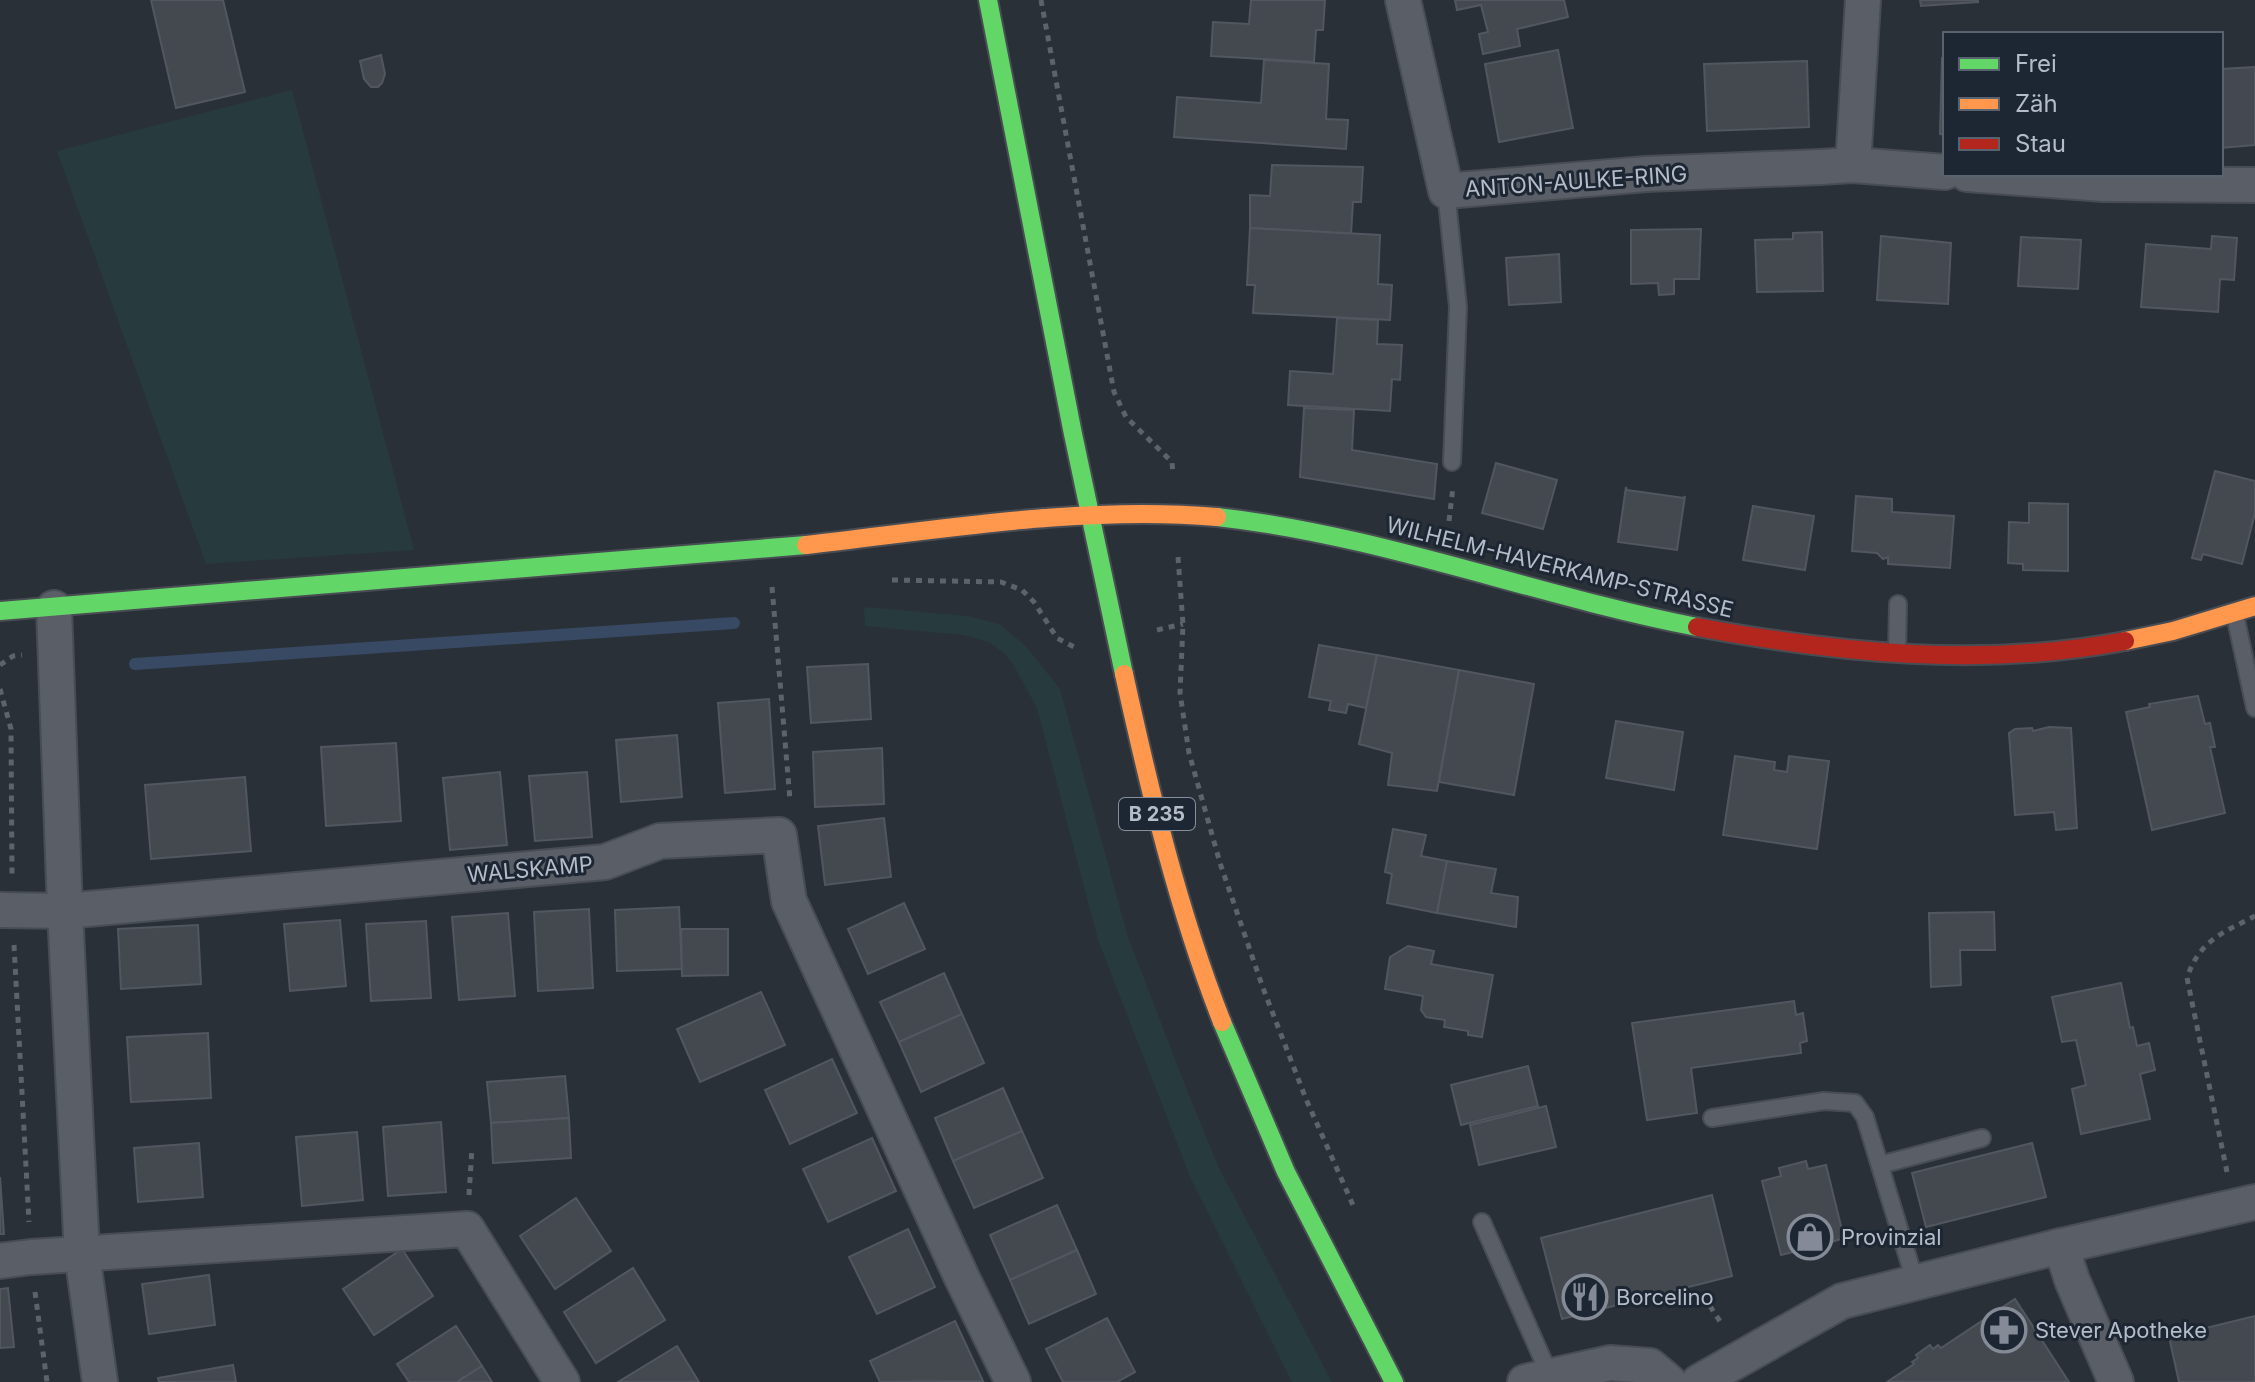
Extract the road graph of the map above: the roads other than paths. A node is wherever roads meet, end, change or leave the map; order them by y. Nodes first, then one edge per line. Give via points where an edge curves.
1 (988, 0) edge
2 (1403, 0) edge
3 (1863, 0) edge
4 (1853, 165) junction
5 (1943, 172) edge
6 (1994, 176) edge
7 (2255, 185) edge
8 (1446, 191) junction
9 (1452, 462) road end
10 (1090, 517) junction
11 (1898, 604) dead end
12 (2255, 606) edge
13 (54, 608) junction
14 (0, 611) edge
15 (2234, 614) junction
16 (1897, 655) junction
17 (2255, 708) edge
18 (6, 909) edge
19 (65, 911) junction
20 (1712, 1118) dead end
21 (1982, 1138) dead end
22 (1880, 1165) junction
23 (2255, 1202) edge
24 (1482, 1222) dead end
25 (2061, 1246) junction
26 (82, 1254) junction
27 (16, 1259) edge
28 (1915, 1281) junction
29 (1538, 1379) edge
30 (100, 1382) edge
31 (562, 1382) edge
32 (1013, 1382) edge
33 (1394, 1382) edge
34 (1669, 1382) edge
35 (1699, 1382) edge
36 (2116, 1382) edge

1 - 10 main road, B 235
2 - 8 street, ANTON-AULKE-RING
3 - 4 street
4 - 5 street, ANTON-AULKE-RING
4 - 8 street, ANTON-AULKE-RING via 1646,174
6 - 7 street via 2104,184
8 - 9 lane via 1458,307
10 - 13 main road, WILHELM-HAVERKAMP-STRASSE via 761,550
10 - 16 main road, WILHELM-HAVERKAMP-STRASSE via 1216,516 1279,526 1444,561 1588,603 1716,630 1840,652
10 - 33 main road, B 235 via 1147,778 1203,968 1255,1103 1319,1242
11 - 16 lane
12 - 15 main road, WILHELM-HAVERKAMP-STRASSE
13 - 14 main road, WILHELM-HAVERKAMP-STRASSE
13 - 19 street
15 - 16 main road, WILHELM-HAVERKAMP-STRASSE via 2160,635 2054,652 1965,658
15 - 17 lane
18 - 19 street, WALSKAMP
19 - 26 street
19 - 32 street, WALSKAMP via 605,862 660,841 779,835 789,901
20 - 22 lane via 1824,1101 1855,1103 1865,1117
21 - 22 lane
22 - 28 lane
23 - 25 street
24 - 29 lane
25 - 28 street
25 - 36 street
26 - 27 street
26 - 30 street
26 - 31 street via 467,1229
28 - 35 street via 1842,1301
29 - 34 street via 1610,1363 1650,1366

